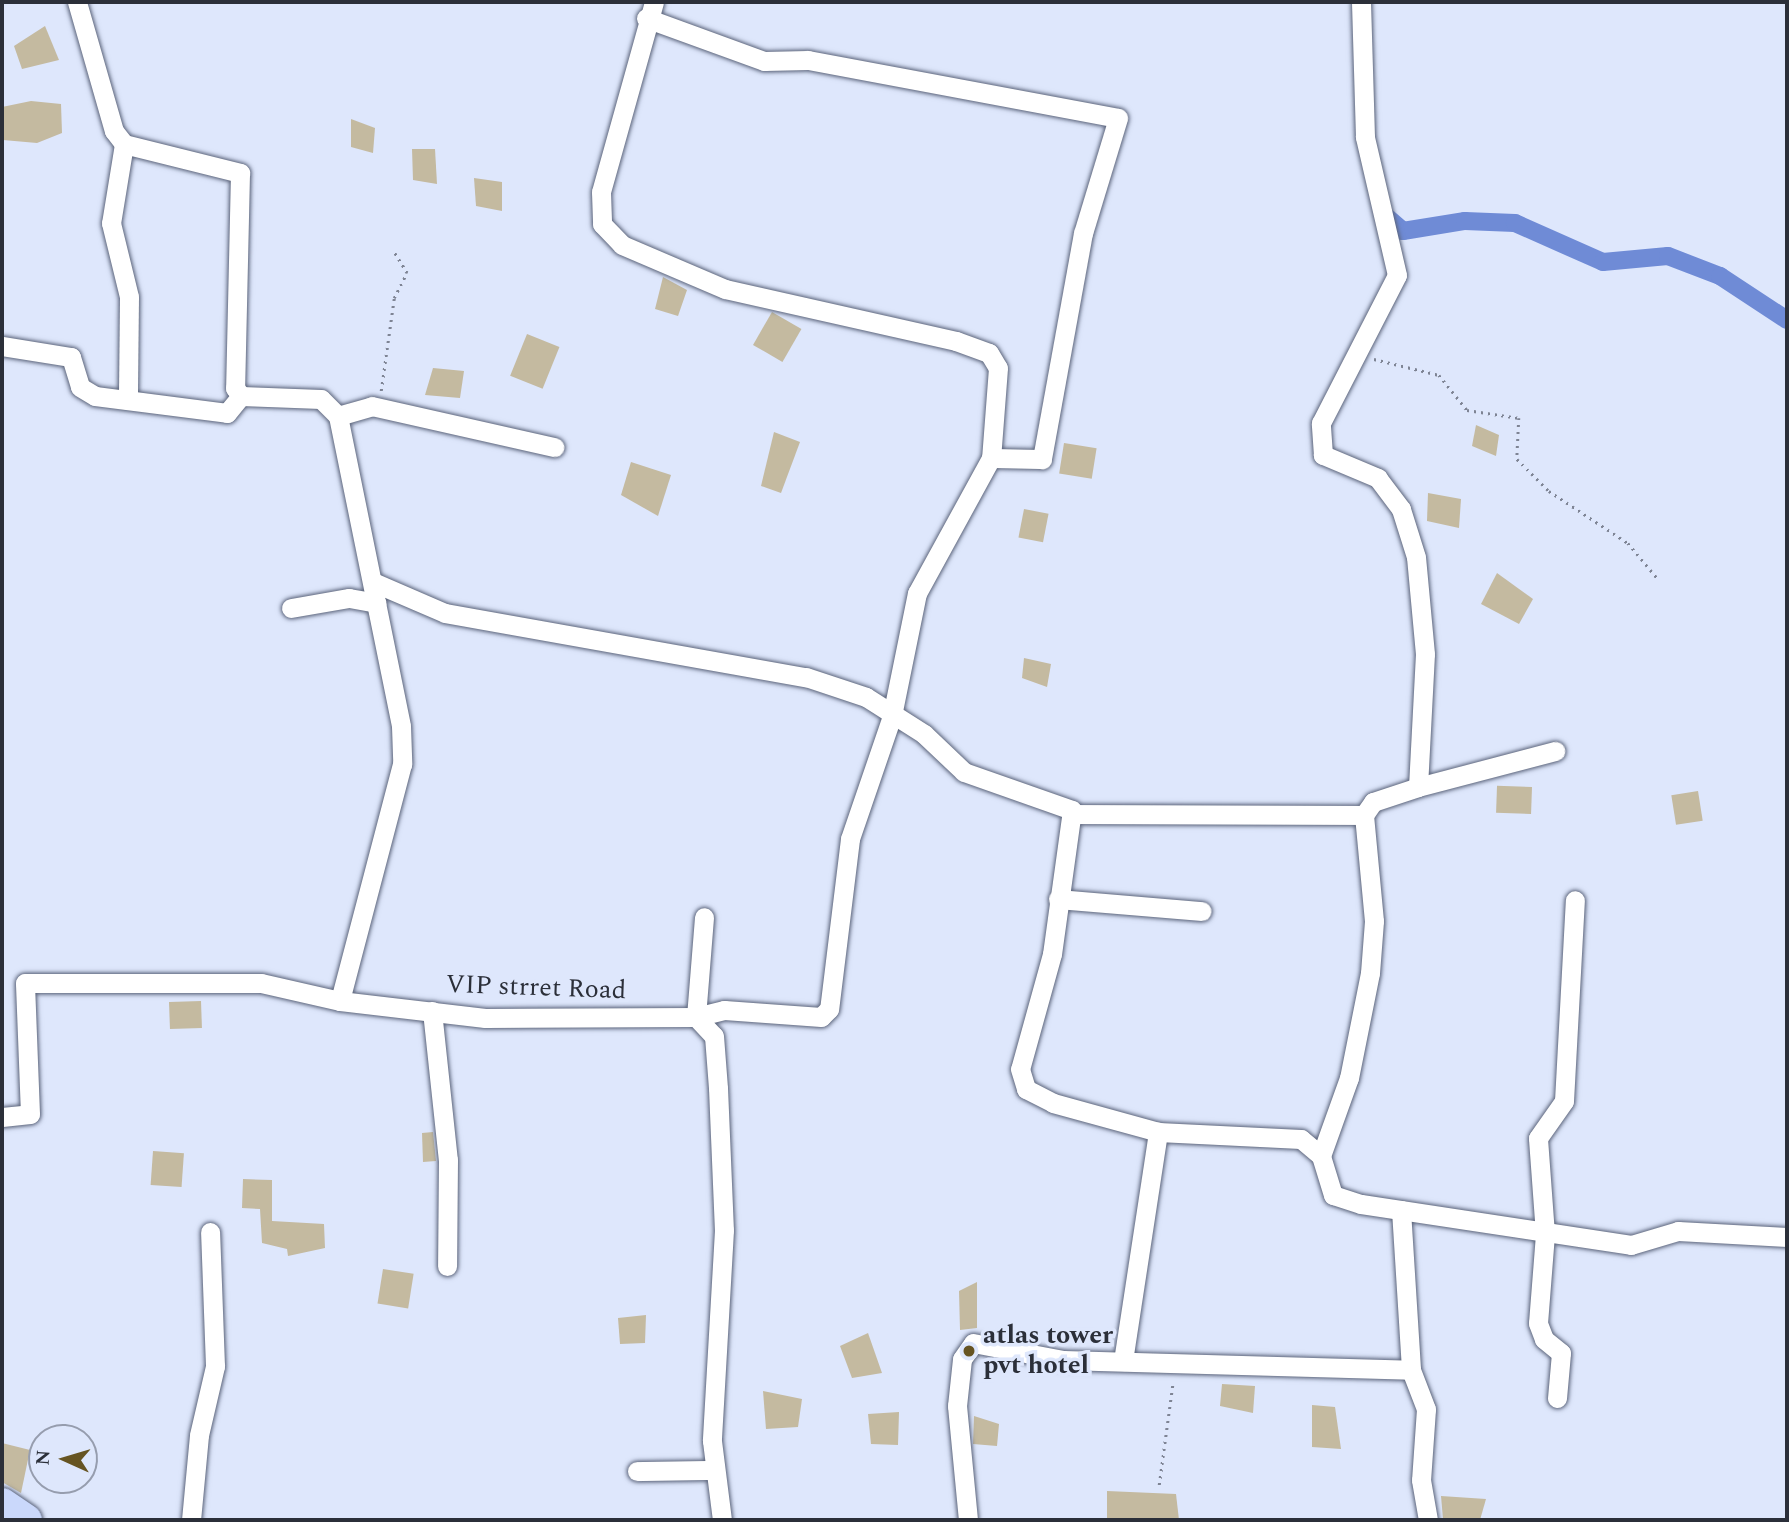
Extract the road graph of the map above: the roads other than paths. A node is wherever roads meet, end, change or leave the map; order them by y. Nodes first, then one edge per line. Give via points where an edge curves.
1 (77, 2) edge
2 (1361, 2) edge
3 (650, 10) edge
4 (124, 144) junction
5 (2, 346) edge
6 (241, 396) junction
7 (128, 400) junction
8 (338, 415) junction
9 (554, 447) dead end
10 (991, 458) junction
11 (373, 582) junction
12 (377, 603) junction
13 (290, 608) dead end
14 (892, 716) junction
15 (1555, 751) dead end
16 (1418, 787) junction
17 (1073, 814) junction
18 (1364, 815) junction
19 (1058, 899) junction
20 (1575, 900) dead end
21 (1201, 911) dead end
22 (704, 917) dead end
23 (340, 1001) junction
24 (432, 1011) junction
25 (696, 1017) junction
26 (2, 1117) edge
27 (1158, 1132) junction
28 (1321, 1156) junction
29 (1401, 1210) junction
30 (210, 1233) dead end
31 (1545, 1234) junction
32 (1787, 1237) edge
33 (447, 1266) dead end
34 (1123, 1361) junction
35 (1411, 1370) junction
36 (1557, 1398) dead end
37 (713, 1470) junction
38 (637, 1471) dead end
39 (2, 1504) edge
40 (26, 1520) edge
41 (191, 1520) edge
42 (722, 1520) edge
43 (968, 1520) edge
44 (1428, 1520) edge

1 - 4 street via 114,131
2 - 16 street via 1366,137 1397,275 1321,423 1323,455 1378,478 1401,509 1414,544 1425,640
3 - 10 street via 601,192 602,225 622,245 725,289 989,353 998,368
3 - 10 street via 764,61 808,60 1118,118 1083,233 1042,459
4 - 6 street via 240,173 231,375
4 - 7 street via 111,223 129,298
5 - 7 street via 71,357 86,392
6 - 7 street via 227,412
6 - 8 street via 321,399
8 - 9 street via 372,406
8 - 11 street
10 - 14 street, VIP strret Road via 918,593
11 - 12 street
11 - 14 street via 445,613 806,677 866,697
12 - 13 street via 349,598
12 - 23 street via 402,764
14 - 17 street via 924,734 964,772
14 - 25 street, VIP strret Road via 850,839 829,1009 821,1017 724,1010
15 - 16 street
16 - 18 street via 1373,802
17 - 18 street
17 - 19 street
18 - 28 street via 1374,921 1370,973 1349,1077
19 - 21 street
19 - 27 street via 1052,954 1020,1069 1026,1089 1053,1103
20 - 31 street via 1564,1101 1538,1138
22 - 25 street
23 - 24 street, VIP strret Road
23 - 26 street, VIP strret Road via 261,982 25,983 30,1114
24 - 25 street, VIP strret Road via 485,1018
24 - 33 street via 448,1160
25 - 37 street via 714,1036 722,1191
27 - 28 street via 1301,1139
27 - 34 street
28 - 29 street via 1333,1195
29 - 31 street
29 - 35 street
30 - 41 street via 215,1366 199,1435
31 - 32 street via 1631,1245 1678,1231
31 - 36 street via 1538,1323 1544,1339 1561,1353
34 - 35 street
34 - 43 street via 1046,1359 973,1343 966,1349 957,1449
35 - 44 street via 1425,1402 1421,1480
37 - 38 street
37 - 42 street
39 - 40 highway

